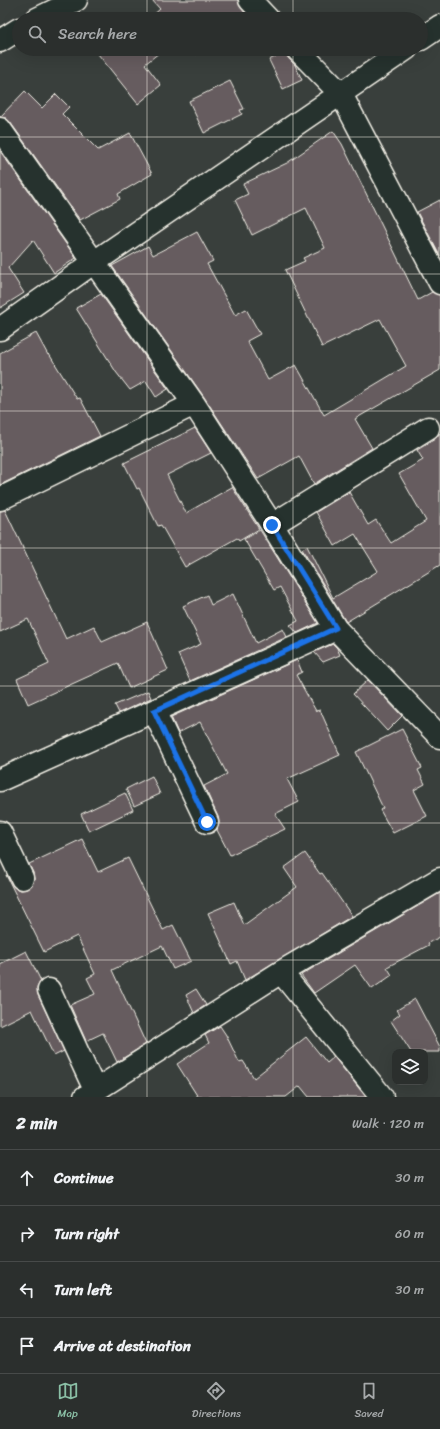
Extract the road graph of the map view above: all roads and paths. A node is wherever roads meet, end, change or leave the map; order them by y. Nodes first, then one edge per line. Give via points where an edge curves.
1 (76, 0) edge
2 (250, 0) edge
3 (51, 12) edge
4 (261, 12) edge
5 (440, 26) edge
6 (12, 33) edge
7 (428, 34) edge
8 (0, 41) edge
9 (304, 56) edge
10 (396, 56) edge
11 (341, 94) junction
12 (0, 128) edge
13 (93, 263) junction
14 (440, 283) edge
15 (0, 329) edge
16 (194, 404) junction
17 (428, 428) dead end
18 (0, 499) edge
19 (272, 525) junction
20 (336, 628) junction
21 (154, 711) junction
22 (440, 737) edge
23 (0, 780) edge
24 (207, 822) dead end
25 (0, 832) edge
26 (22, 878) dead end
27 (440, 880) edge
28 (281, 972) junction
29 (49, 990) dead end
30 (90, 1094) edge
31 (382, 1097) edge

1 - 3 street
2 - 4 street
5 - 7 street
6 - 8 street
9 - 11 street
10 - 11 street
11 - 13 street
11 - 14 street
12 - 13 street
13 - 15 street
13 - 16 street
16 - 18 street
16 - 19 street
17 - 19 street
19 - 20 street
20 - 21 street
20 - 22 street
21 - 23 street
21 - 24 street
25 - 26 street
27 - 28 street
28 - 30 street
28 - 31 street
29 - 30 street

